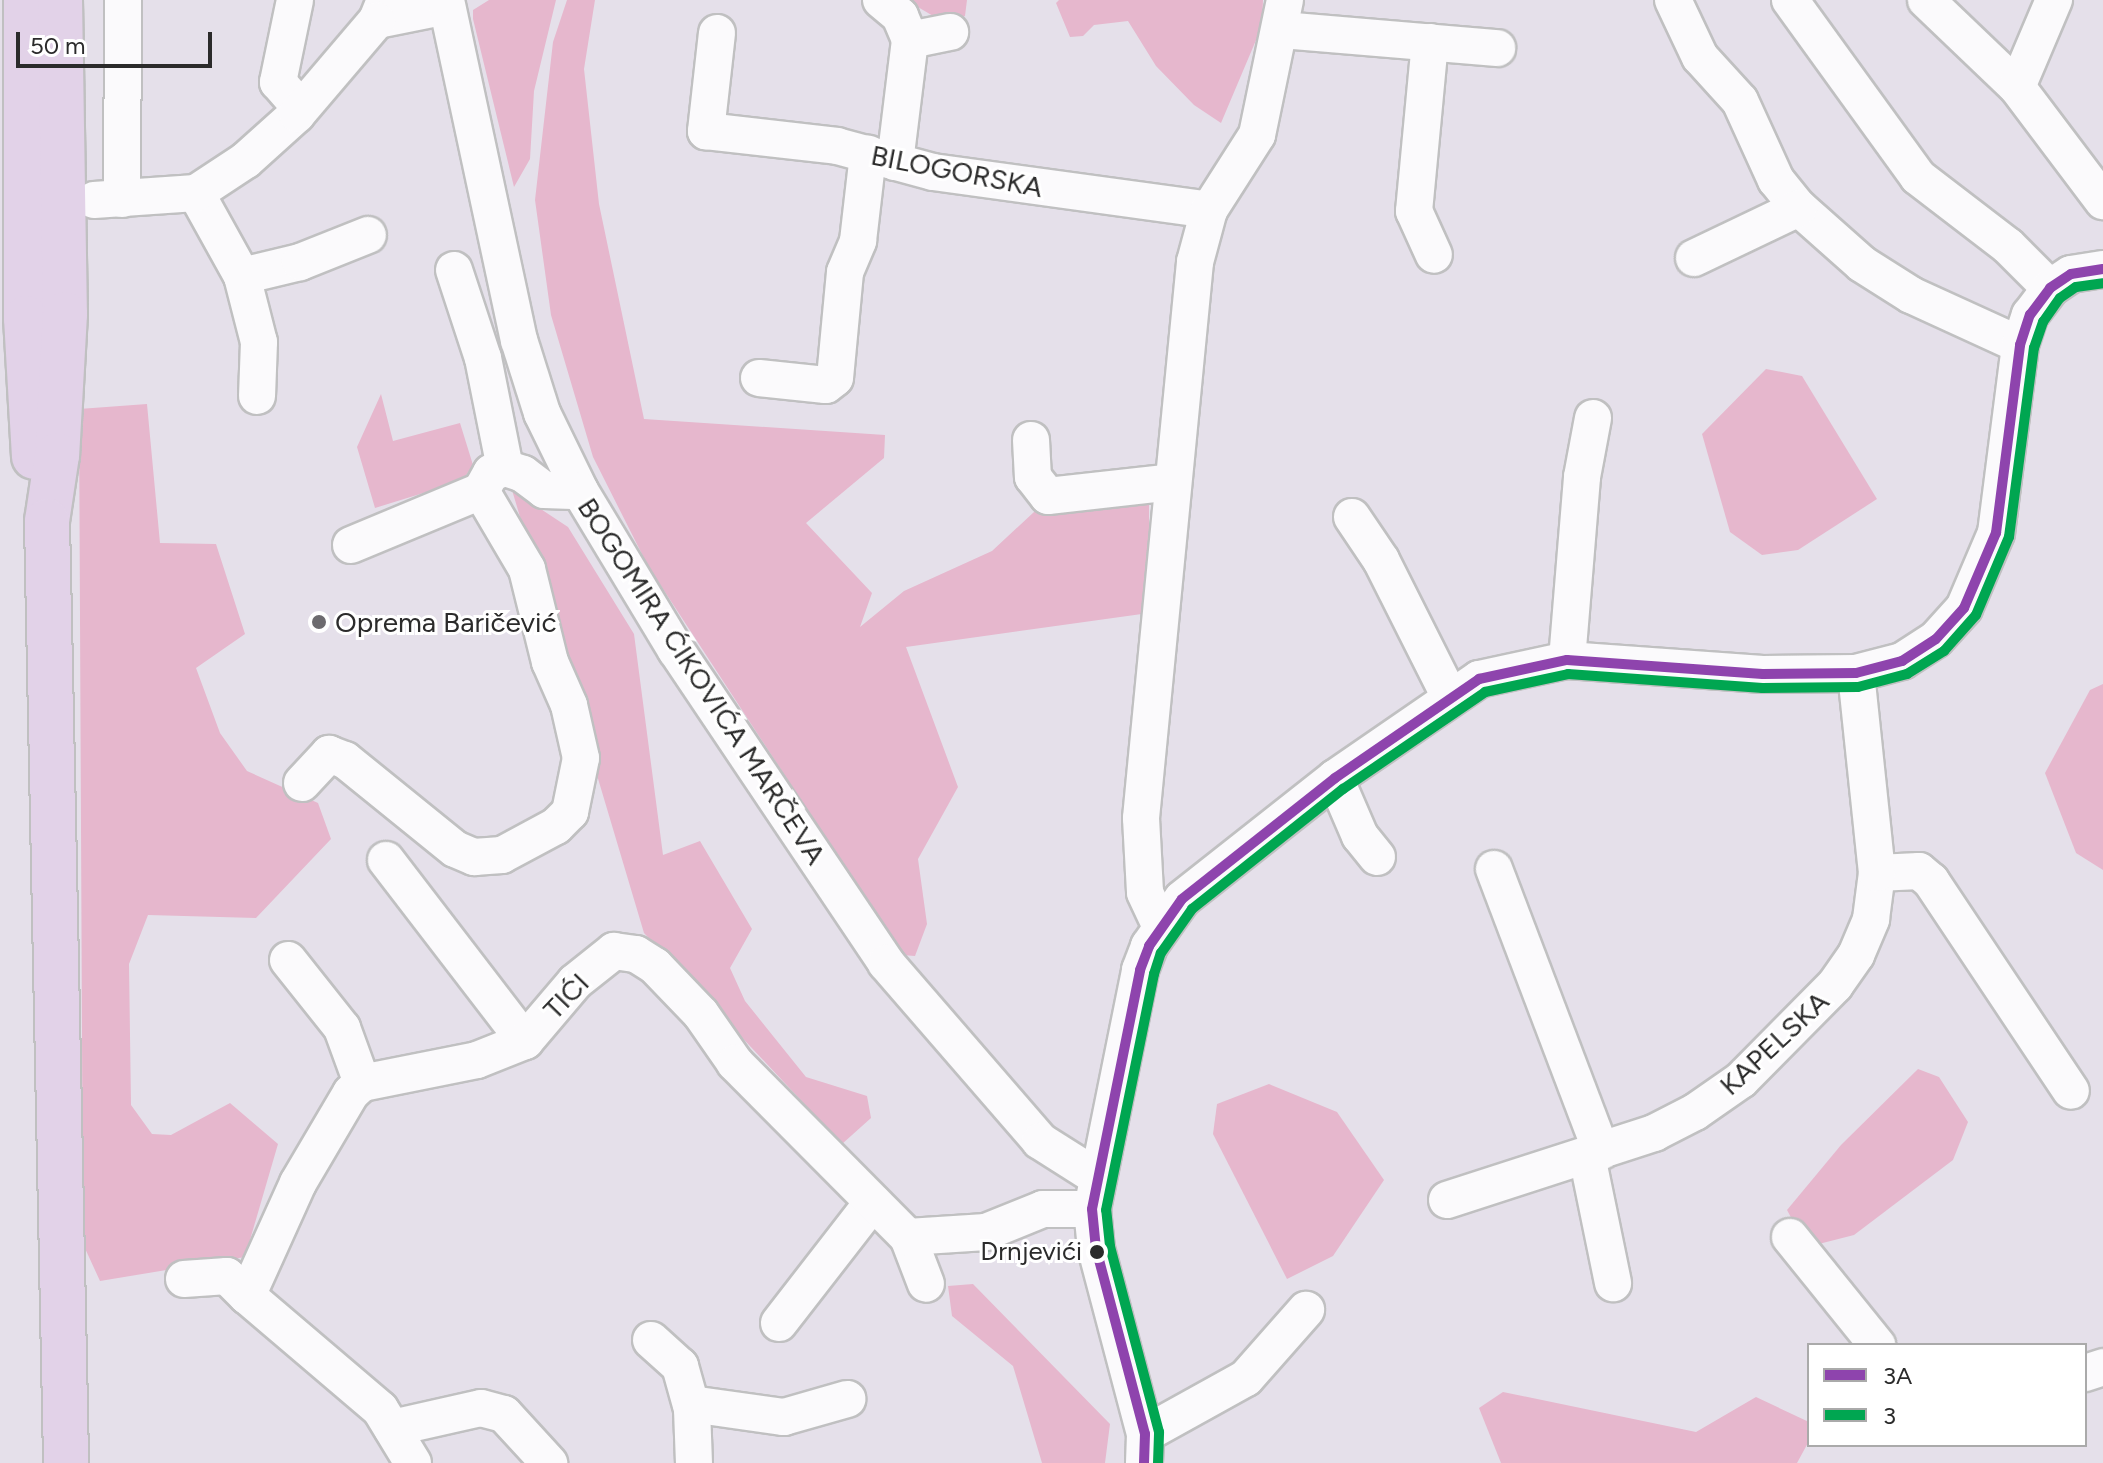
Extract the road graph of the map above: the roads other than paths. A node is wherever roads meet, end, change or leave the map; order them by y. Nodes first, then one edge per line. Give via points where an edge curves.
1 (26, 0) edge
2 (60, 0) edge
3 (123, 0) edge
4 (295, 0) edge
5 (881, 0) edge
6 (1673, 0) edge
7 (1790, 0) edge
8 (1926, 0) edge
9 (2054, 0) edge
10 (446, 3) edge
11 (381, 10) edge
12 (1284, 15) edge
13 (950, 32) dead end
14 (717, 33) dead end
15 (910, 40) junction
16 (1430, 42) junction
17 (1497, 48) dead end
18 (2017, 87) junction
19 (301, 108) junction
20 (881, 158) junction
21 (196, 193) junction
22 (2103, 201) edge
23 (1799, 208) junction
24 (1209, 210) junction
25 (368, 235) dead end
26 (1434, 255) dead end
27 (1694, 258) dead end
28 (2103, 269) edge
29 (454, 270) dead end
30 (242, 276) junction
31 (2050, 288) junction
32 (2020, 345) junction
33 (759, 378) dead end
34 (257, 396) dead end
35 (1593, 418) dead end
36 (1031, 440) dead end
37 (493, 480) junction
38 (1172, 482) junction
39 (580, 491) junction
40 (1352, 517) dead end
41 (47, 521) junction
42 (351, 545) dead end
43 (1567, 660) junction
44 (1856, 673) junction
45 (1449, 695) junction
46 (1335, 778) junction
47 (302, 783) dead end
48 (1377, 857) dead end
49 (386, 860) dead end
50 (1494, 869) dead end
51 (1877, 873) junction
52 (1161, 927) junction
53 (288, 960) dead end
54 (525, 1041) junction
55 (362, 1083) junction
56 (2071, 1091) dead end
57 (1594, 1154) junction
58 (1082, 1198) junction
59 (1447, 1200) dead end
60 (873, 1202) junction
61 (908, 1237) junction
62 (1790, 1237) dead end
63 (184, 1279) dead end
64 (1613, 1283) dead end
65 (926, 1284) dead end
66 (247, 1296) junction
67 (1306, 1310) dead end
68 (779, 1323) dead end
69 (651, 1340) dead end
70 (1875, 1343) edge
71 (847, 1399) dead end
72 (691, 1404) junction
73 (392, 1428) junction
74 (1144, 1448) edge
75 (66, 1463) edge
76 (413, 1463) edge
77 (549, 1463) edge
78 (694, 1463) edge

1 - 41 main road via 26,318 33,452
2 - 41 main road via 65,314 57,455
3 - 21 street via 108,200
4 - 19 street via 278,82
5 - 15 street via 900,16
6 - 23 street via 1700,57 1740,101 1776,180
7 - 31 street via 1918,177 2008,246
8 - 18 street
9 - 18 street
10 - 11 street
10 - 39 street, BOGOMIRA ĆIKOVIĆA MARČEVA via 519,340 542,413
11 - 19 street
12 - 16 street
12 - 24 street via 1252,150
13 - 15 street
14 - 20 street, BILOGORSKA via 706,131
15 - 20 street
16 - 17 street
16 - 26 street via 1414,211
18 - 22 street
19 - 21 street via 246,160
20 - 24 street, BILOGORSKA via 1165,208
20 - 33 street via 845,272 835,378 826,385
21 - 30 street
23 - 27 street
23 - 32 street via 1862,264 1911,295
24 - 38 street via 1195,262
25 - 30 street via 300,262
28 - 31 street via 2071,274
29 - 37 street via 483,358
30 - 34 street via 259,342
31 - 32 street via 2030,315
32 - 44 street via 1996,533 1984,571 1964,608 1936,639 1902,661
35 - 43 street via 1582,477
36 - 38 street via 1033,477 1048,496
37 - 39 street via 523,474 544,490
37 - 42 street
37 - 47 street via 527,569 550,662 569,705 581,758 570,812 556,826 502,855 474,857 455,849 345,760 329,754
38 - 52 street via 1170,550 1141,818 1145,892
39 - 58 street, BOGOMIRA ĆIKOVIĆA MARČEVA via 676,650 864,933 1043,1143 1058,1190
40 - 45 street via 1381,560
41 - 75 main road
43 - 44 street via 1763,674
43 - 45 street via 1507,670
44 - 51 street, KAPELSKA
45 - 46 street
46 - 48 street via 1360,836
46 - 52 street via 1182,899
49 - 54 street
50 - 57 street
51 - 56 street via 1919,871 1931,881
51 - 57 street, KAPELSKA via 1871,919 1856,955 1793,1032 1741,1080 1695,1112
52 - 58 street via 1140,970 1115,1114
53 - 55 street via 342,1028
54 - 55 street, TIĆI via 463,1064
54 - 60 street, TIĆI via 575,982 614,951 636,954 655,966 701,1014 735,1063
55 - 66 street via 298,1183
57 - 59 street, KAPELSKA
57 - 64 street
58 - 61 street via 986,1232
58 - 74 street
60 - 61 street, TIĆI
60 - 68 street
61 - 65 street
62 - 70 street
63 - 66 street via 227,1276
66 - 73 street via 380,1409
67 - 74 street via 1246,1378
69 - 72 street via 680,1366
71 - 72 street via 784,1417
72 - 78 street
73 - 76 street
73 - 77 street via 481,1408 504,1414

